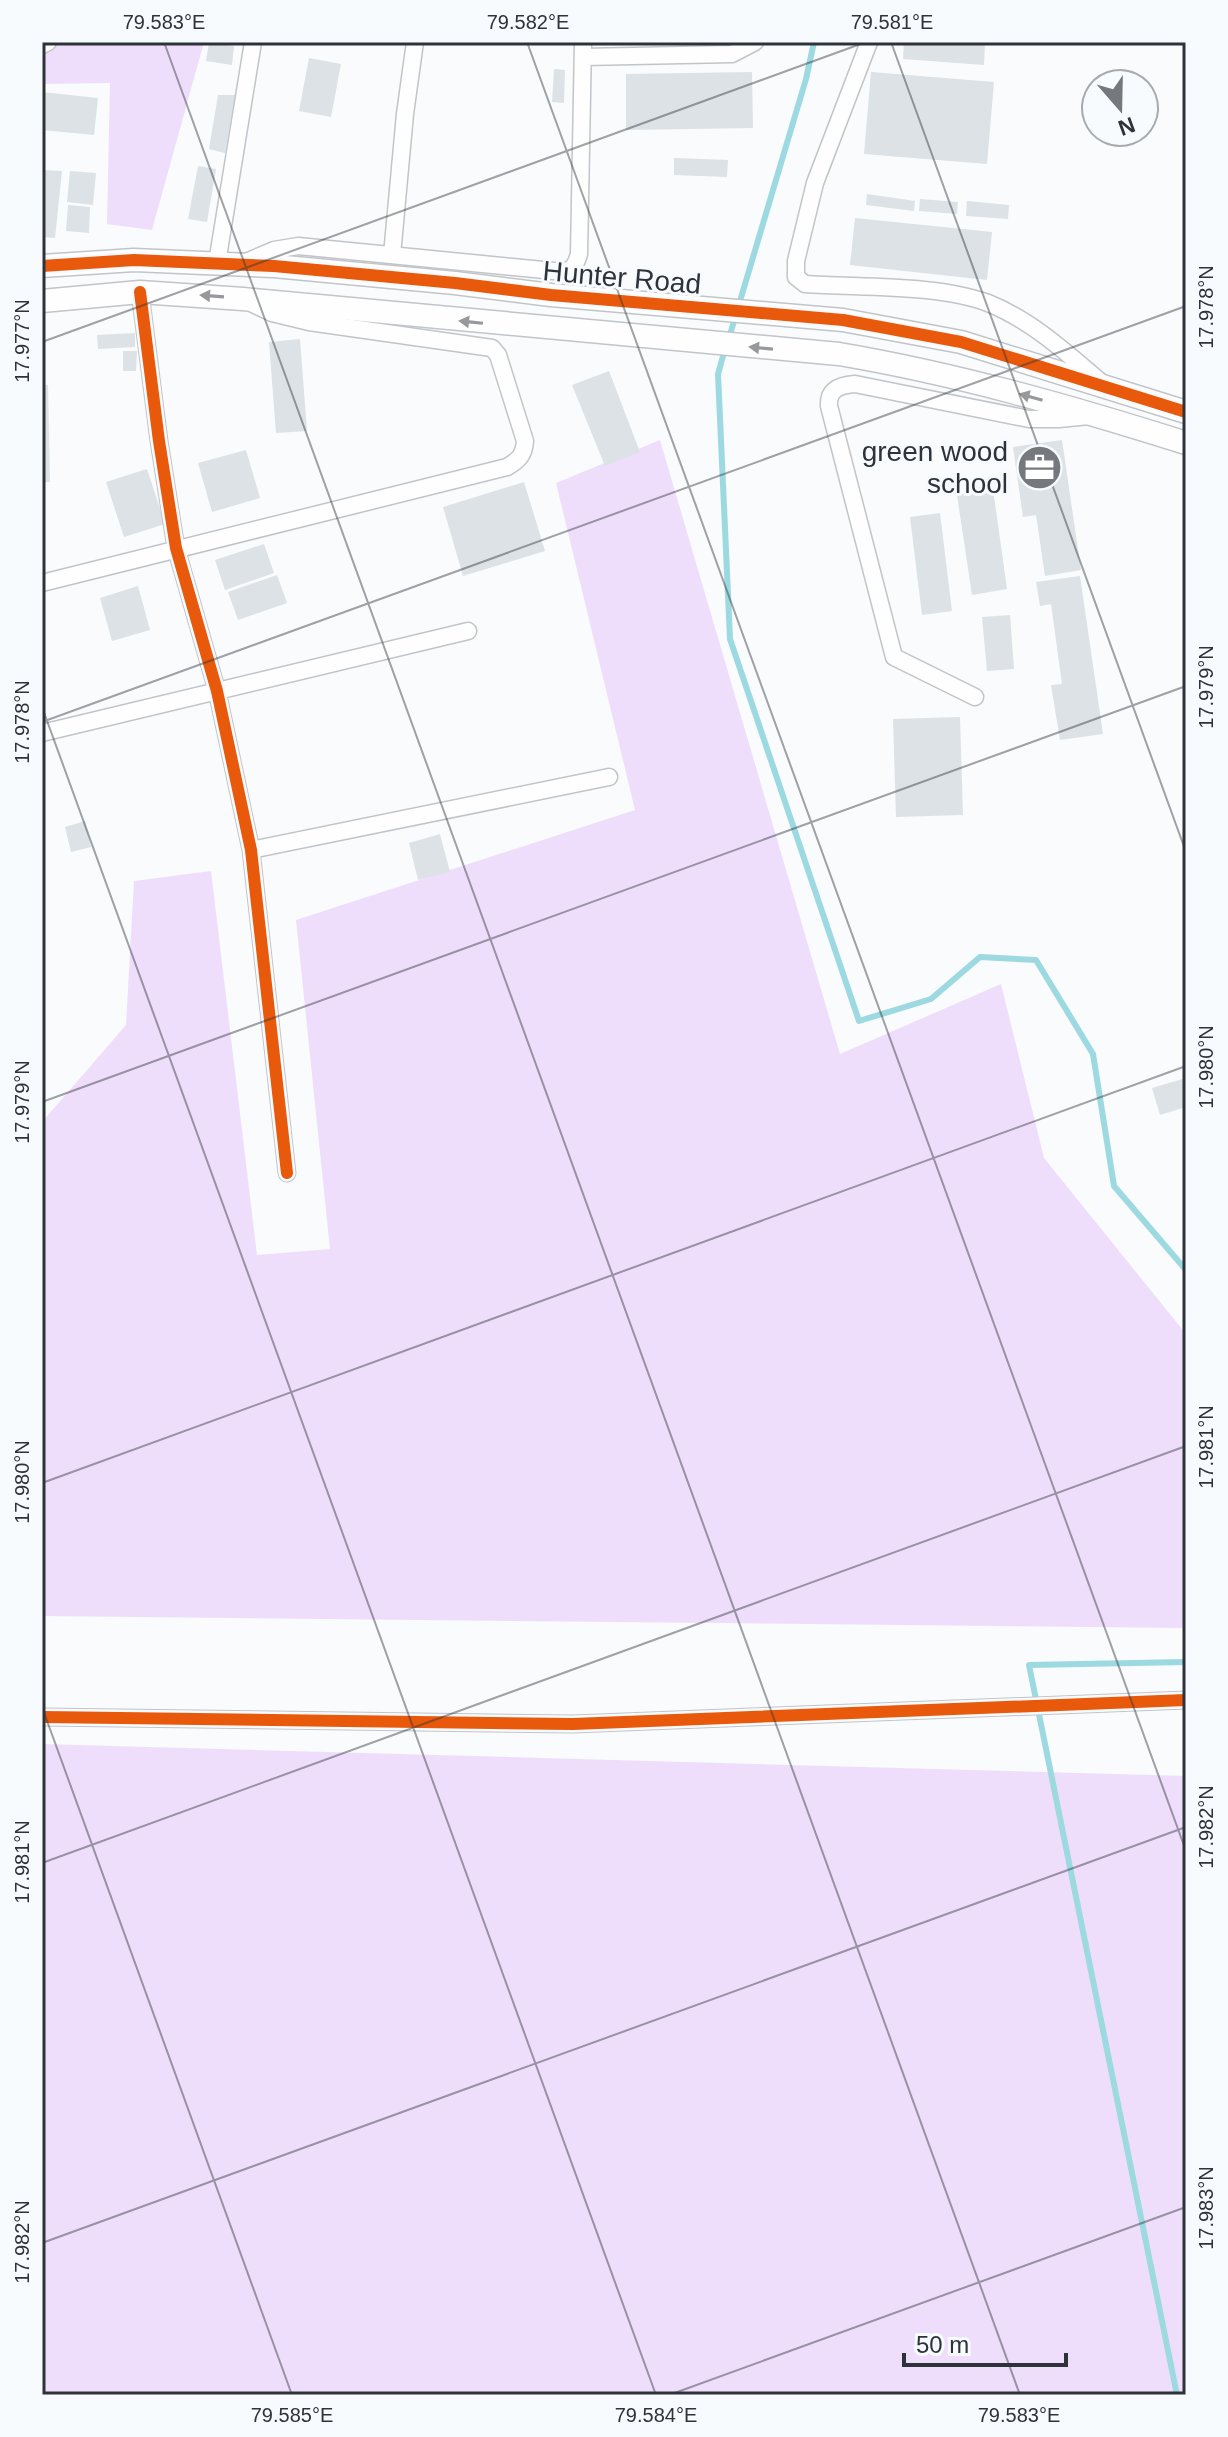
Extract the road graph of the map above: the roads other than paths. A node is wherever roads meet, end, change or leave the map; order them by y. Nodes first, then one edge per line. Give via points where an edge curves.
1 (48, 42) edge
2 (253, 42) edge
3 (415, 42) edge
4 (755, 42) edge
5 (869, 42) edge
6 (42, 45) edge
7 (583, 50) edge
8 (392, 255) junction
9 (217, 263) junction
10 (241, 264) junction
11 (42, 266) edge
12 (140, 292) junction
13 (243, 299) junction
14 (42, 301) edge
15 (1107, 387) junction
16 (1186, 412) edge
17 (1094, 415) junction
18 (1186, 443) edge
19 (176, 548) junction
20 (42, 583) edge
21 (468, 631) dead end
22 (217, 691) junction
23 (975, 697) dead end
24 (42, 733) edge
25 (609, 777) dead end
26 (251, 850) junction
27 (287, 1173) dead end
28 (1186, 1700) edge
29 (42, 1717) edge

1 - 6 street
2 - 9 street
3 - 8 street
4 - 7 street via 732,54
5 - 15 street via 815,183 796,277 805,284 914,290 988,303 1043,335
7 - 8 street via 575,265 564,272
8 - 10 street via 298,246
9 - 10 street, Hunter Road
9 - 11 street, Hunter Road via 134,260
10 - 15 street, Hunter Road via 843,320 961,342
13 -> 12 street, Hunter Road
12 - 14 street, Hunter Road
12 - 19 street
17 -> 13 street, Hunter Road via 903,365 839,354
13 - 19 street via 309,322 492,348 524,451 507,467
15 - 16 street, Hunter Road
17 - 18 street, Hunter Road
17 - 23 street via 1029,419 855,384 831,393 829,406 894,657
19 - 20 street
19 - 22 street
21 - 22 street
22 - 24 street
22 - 26 street
25 - 26 street
26 - 27 street
28 - 29 street via 573,1724

